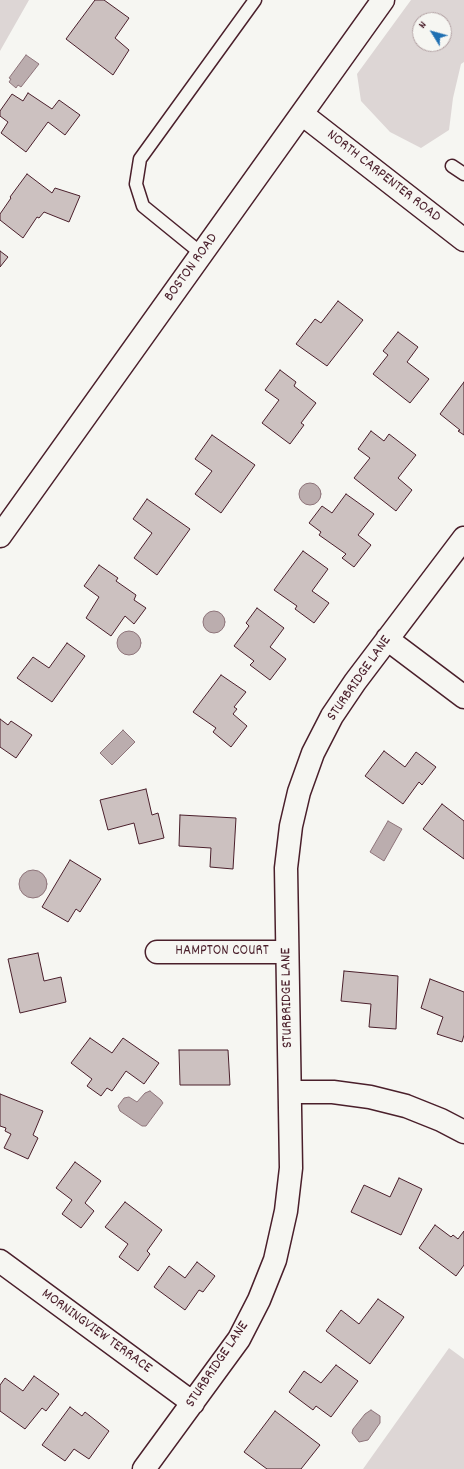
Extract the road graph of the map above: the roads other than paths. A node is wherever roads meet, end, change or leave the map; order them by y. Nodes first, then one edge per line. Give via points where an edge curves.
1 (255, 0) edge
2 (383, 0) edge
3 (302, 114) junction
4 (452, 166) dead end
5 (464, 174) edge
6 (464, 240) edge
7 (202, 254) junction
8 (0, 536) edge
9 (464, 538) edge
10 (387, 639) junction
11 (464, 697) edge
12 (157, 952) dead end
13 (287, 952) junction
14 (290, 1092) junction
15 (464, 1132) edge
16 (0, 1261) edge
17 (193, 1403) junction
18 (144, 1469) edge

1 - 7 lane via 140,159 136,184 143,206
2 - 3 street, BOSTON ROAD
3 - 6 street, NORTH CARPENTER ROAD
3 - 7 street, BOSTON ROAD
4 - 5 lane
7 - 8 street, BOSTON ROAD
9 - 10 street, STURBRIDGE LANE
10 - 11 street
10 - 13 street, STURBRIDGE LANE via 332,716 313,753 299,792 291,826 286,868
12 - 13 street, HAMPTON COURT
13 - 14 street, STURBRIDGE LANE
14 - 15 street via 333,1092 370,1097 406,1106
14 - 17 street, STURBRIDGE LANE via 290,1168 286,1211 275,1260 259,1300 239,1339
16 - 17 street, MORNINGVIEW TERRACE
17 - 18 street, STURBRIDGE LANE

